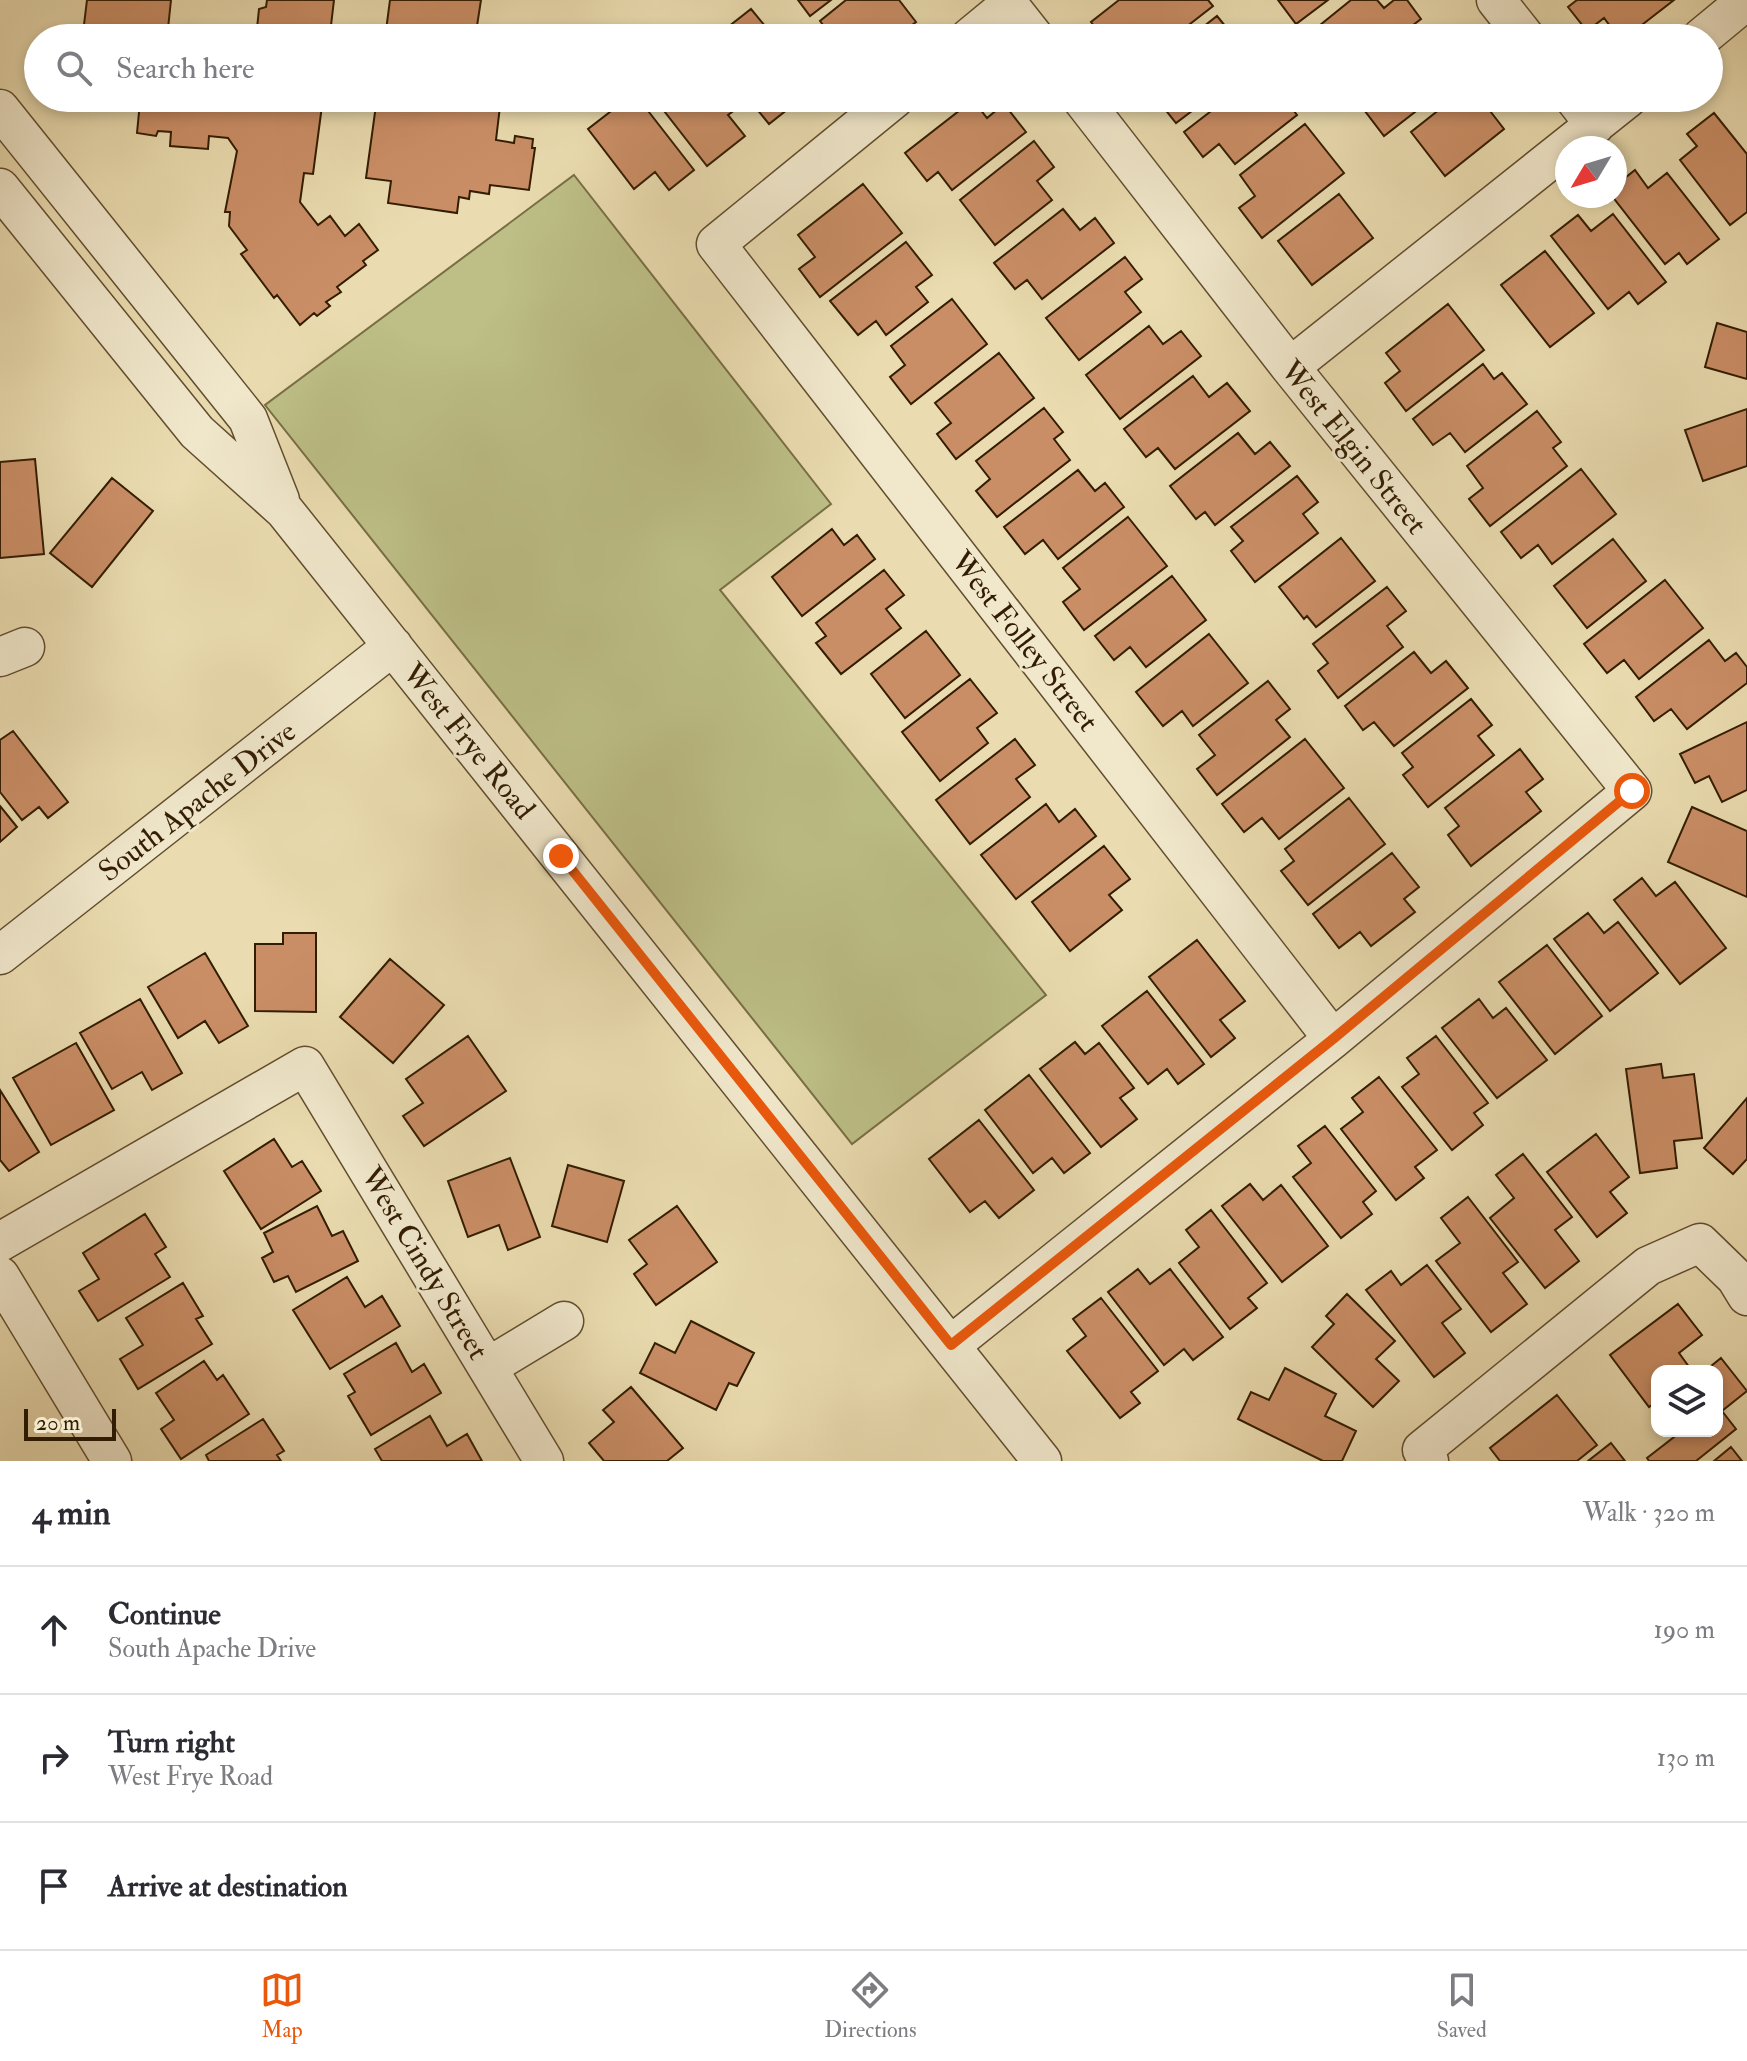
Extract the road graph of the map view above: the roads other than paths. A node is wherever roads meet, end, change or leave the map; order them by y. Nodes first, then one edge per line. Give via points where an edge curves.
1 (1496, 0) edge
2 (1747, 0) edge
3 (1007, 3) edge
4 (984, 24) edge
5 (1024, 24) edge
6 (1515, 24) edge
7 (1718, 24) edge
8 (0, 109) edge
9 (878, 112) edge
10 (1092, 112) edge
11 (1584, 112) edge
12 (0, 188) edge
13 (1290, 367) junction
14 (284, 510) junction
15 (393, 646) junction
16 (0, 955) edge
17 (1333, 1039) junction
18 (0, 1242) edge
19 (0, 1276) edge
20 (1747, 1296) edge
21 (564, 1321) dead end
22 (951, 1345) junction
23 (488, 1367) junction
24 (1426, 1456) edge
25 (112, 1461) edge
26 (544, 1461) edge
27 (1042, 1461) edge

1 - 6 street
2 - 7 street
3 - 4 street
3 - 5 street
8 - 14 street, West Frye Road via 248,419
9 - 17 street, West Folley Street via 716,244
10 - 13 street, West Elgin Street
11 - 13 street
12 - 14 street, West Frye Road via 197,432
13 - 17 street, West Elgin Street via 1632,791
14 - 15 street, West Frye Road
15 - 16 street, South Apache Drive
15 - 22 street, West Frye Road
17 - 22 street
18 - 23 street, West Cindy Street via 305,1066
19 - 25 street
20 - 24 street via 1700,1243 1648,1266
21 - 23 street
22 - 27 street, West Frye Road
23 - 26 street, West Cindy Street

